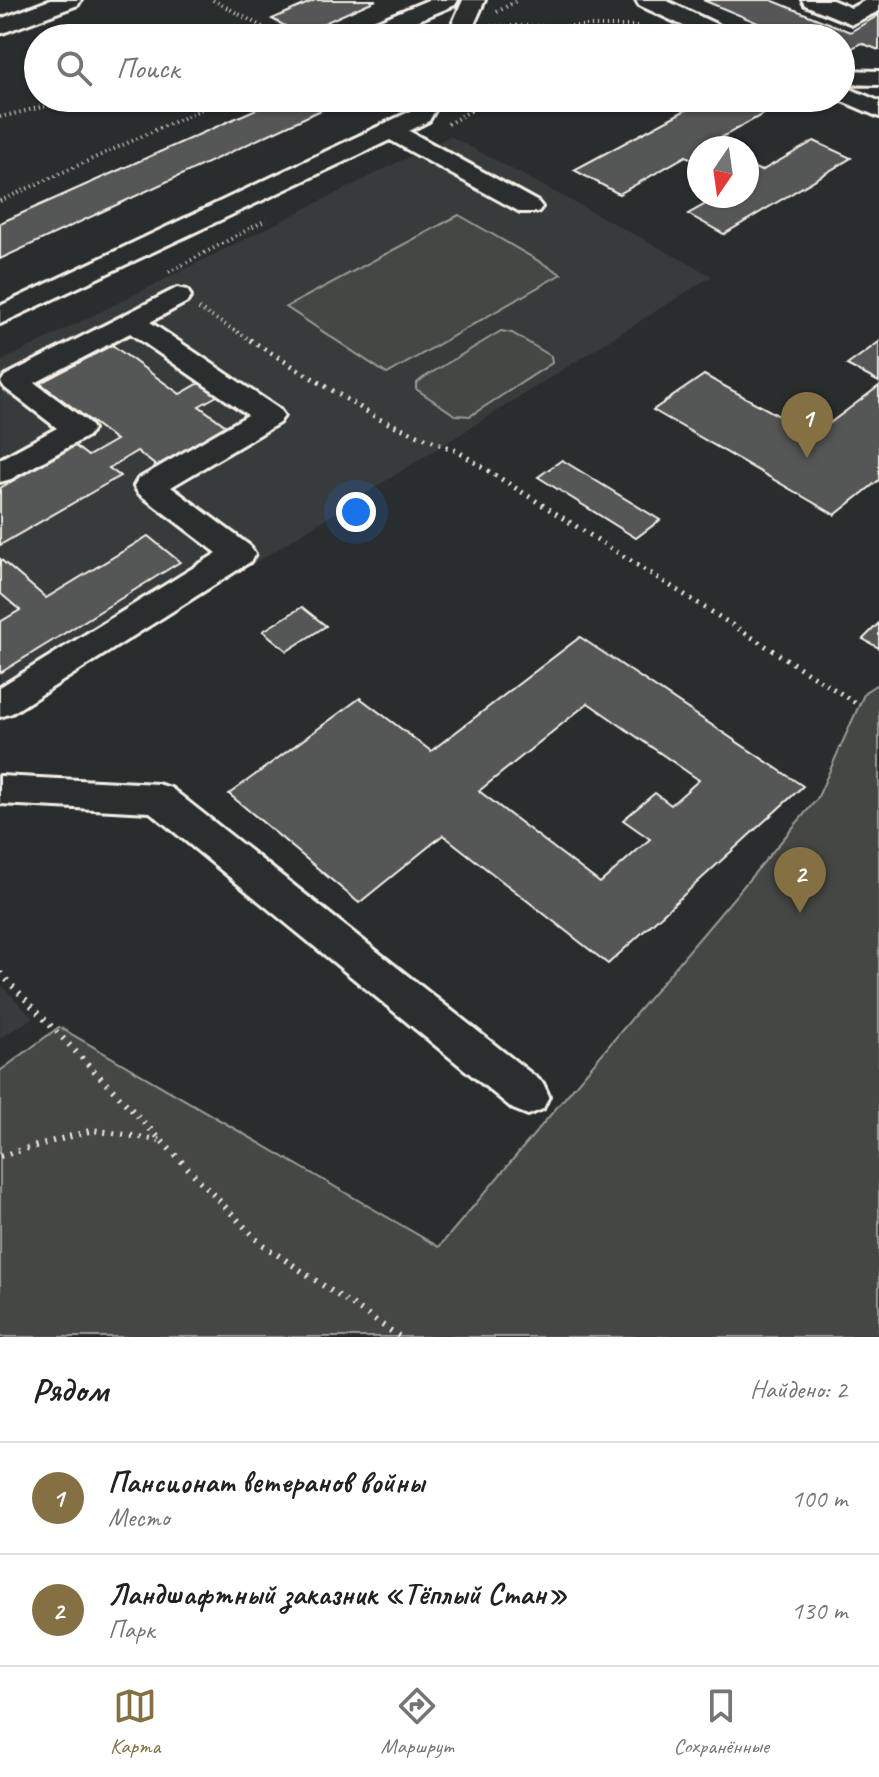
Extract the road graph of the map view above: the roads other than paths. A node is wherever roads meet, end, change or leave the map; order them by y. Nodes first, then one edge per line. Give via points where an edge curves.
1 (70, 0) edge
2 (447, 0) edge
3 (474, 0) edge
4 (647, 0) edge
5 (813, 0) edge
6 (879, 2) edge
7 (390, 24) edge
8 (463, 24) edge
9 (698, 24) edge
10 (0, 27) edge
11 (879, 78) edge
12 (855, 81) edge
13 (855, 85) edge
14 (855, 91) edge
15 (879, 91) edge
16 (879, 110) edge
17 (422, 112) edge
18 (402, 136) junction
19 (529, 207) dead end
20 (177, 296) road end
21 (0, 316) edge
22 (131, 321) junction
23 (0, 472) edge
24 (0, 704) edge
25 (0, 790) edge
26 (528, 1096) dead end

1 - 10 lane
2 - 7 lane
3 - 8 lane
4 - 9 lane
5 - 6 lane via 852,17
11 - 12 lane
13 - 15 lane
14 - 16 lane
17 - 18 lane
18 - 19 lane
18 - 21 lane
20 - 22 lane
22 - 23 lane via 15,382 78,429
22 - 24 lane via 269,416 149,486 239,554
25 - 26 lane via 158,798

